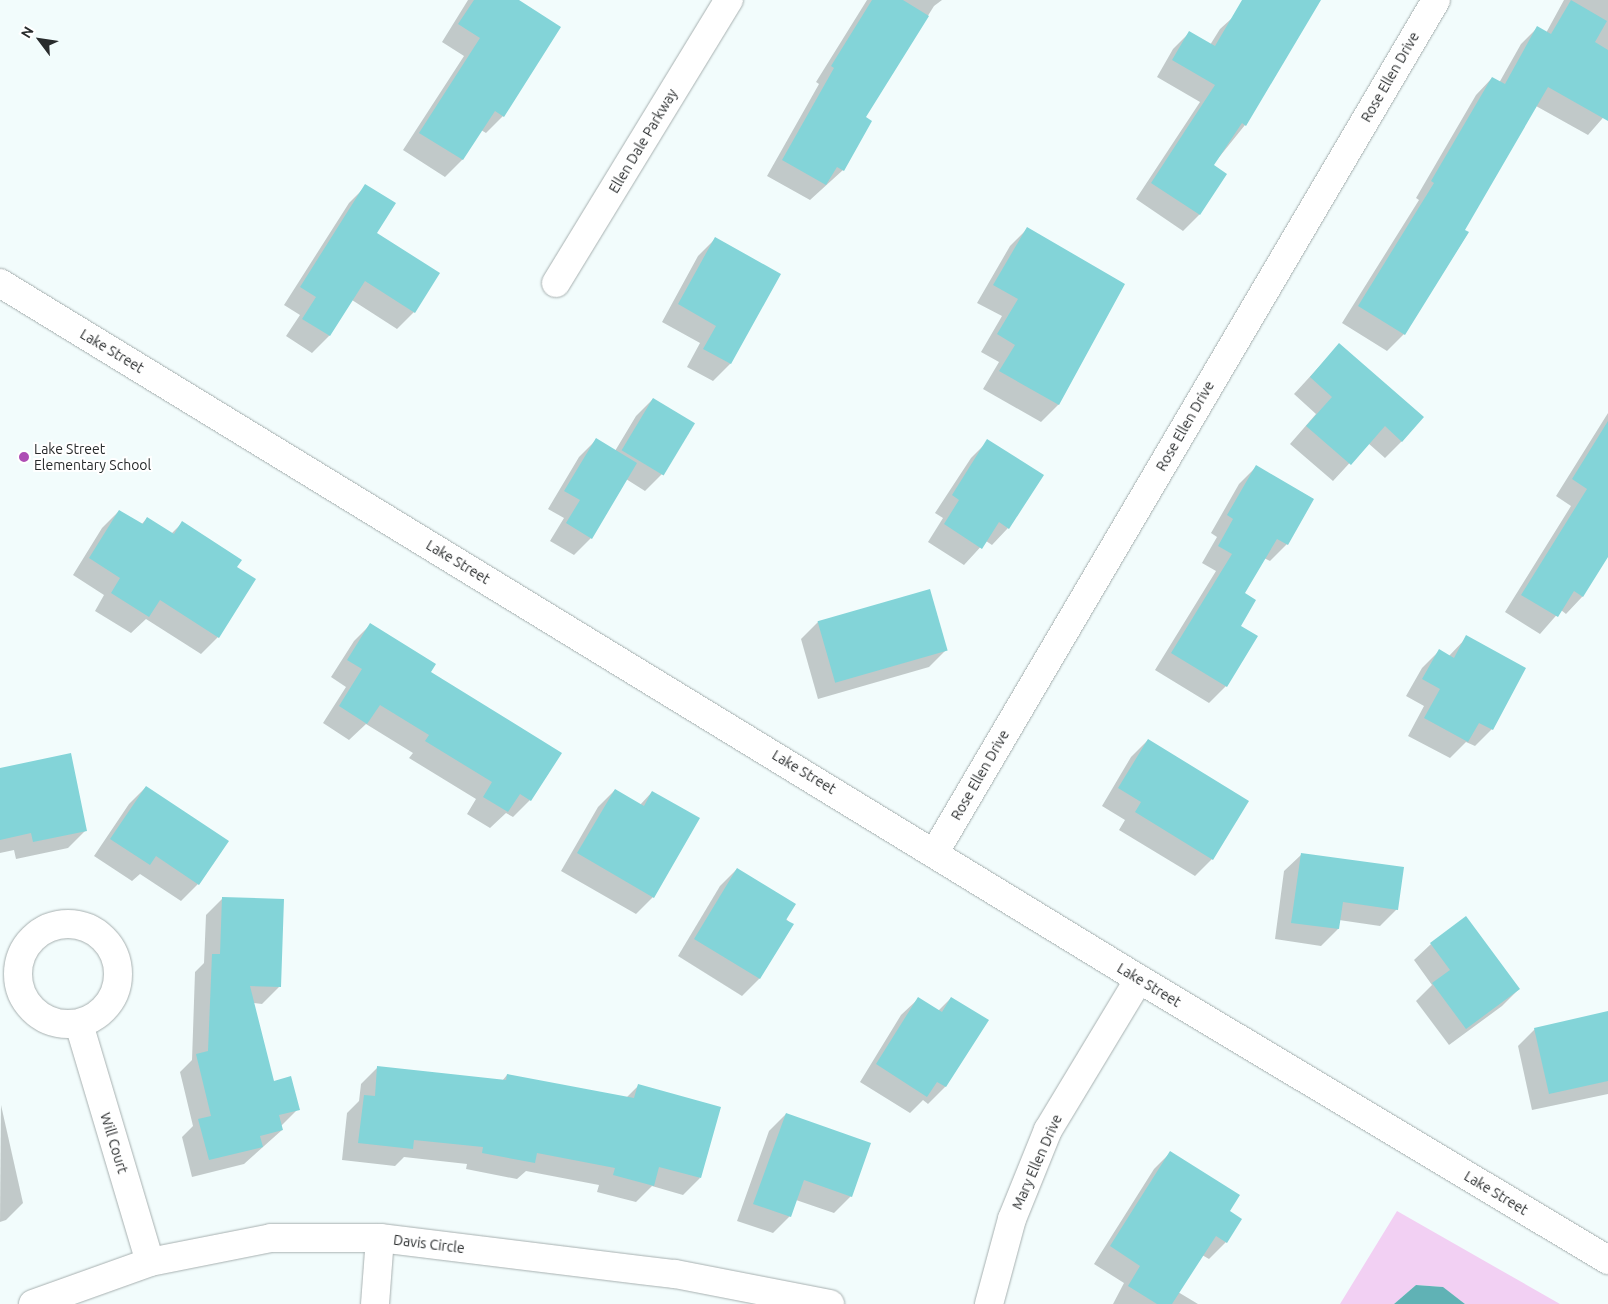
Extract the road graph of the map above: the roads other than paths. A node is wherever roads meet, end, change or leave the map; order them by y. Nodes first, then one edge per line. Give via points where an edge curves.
1 (728, 0) edge
2 (1436, 0) edge
3 (556, 283) dead end
4 (0, 284) edge
5 (935, 852) junction
6 (1139, 979) junction
7 (79, 1024) dead end
8 (380, 1238) junction
9 (1608, 1260) edge
10 (150, 1262) junction
11 (33, 1304) edge
12 (375, 1304) edge
13 (830, 1304) edge
14 (989, 1304) edge

1 - 3 street, Ellen Dale Parkway
2 - 5 street, Rose Ellen Drive
4 - 5 street, Lake Street
5 - 6 street, Lake Street
6 - 9 street, Lake Street
6 - 14 street, Mary Ellen Drive via 1048,1130 1012,1219
7 - 10 street, Will Court
8 - 10 street, Davis Circle via 271,1238
8 - 12 street
8 - 13 street, Davis Circle via 675,1274
10 - 11 street, Davis Circle

